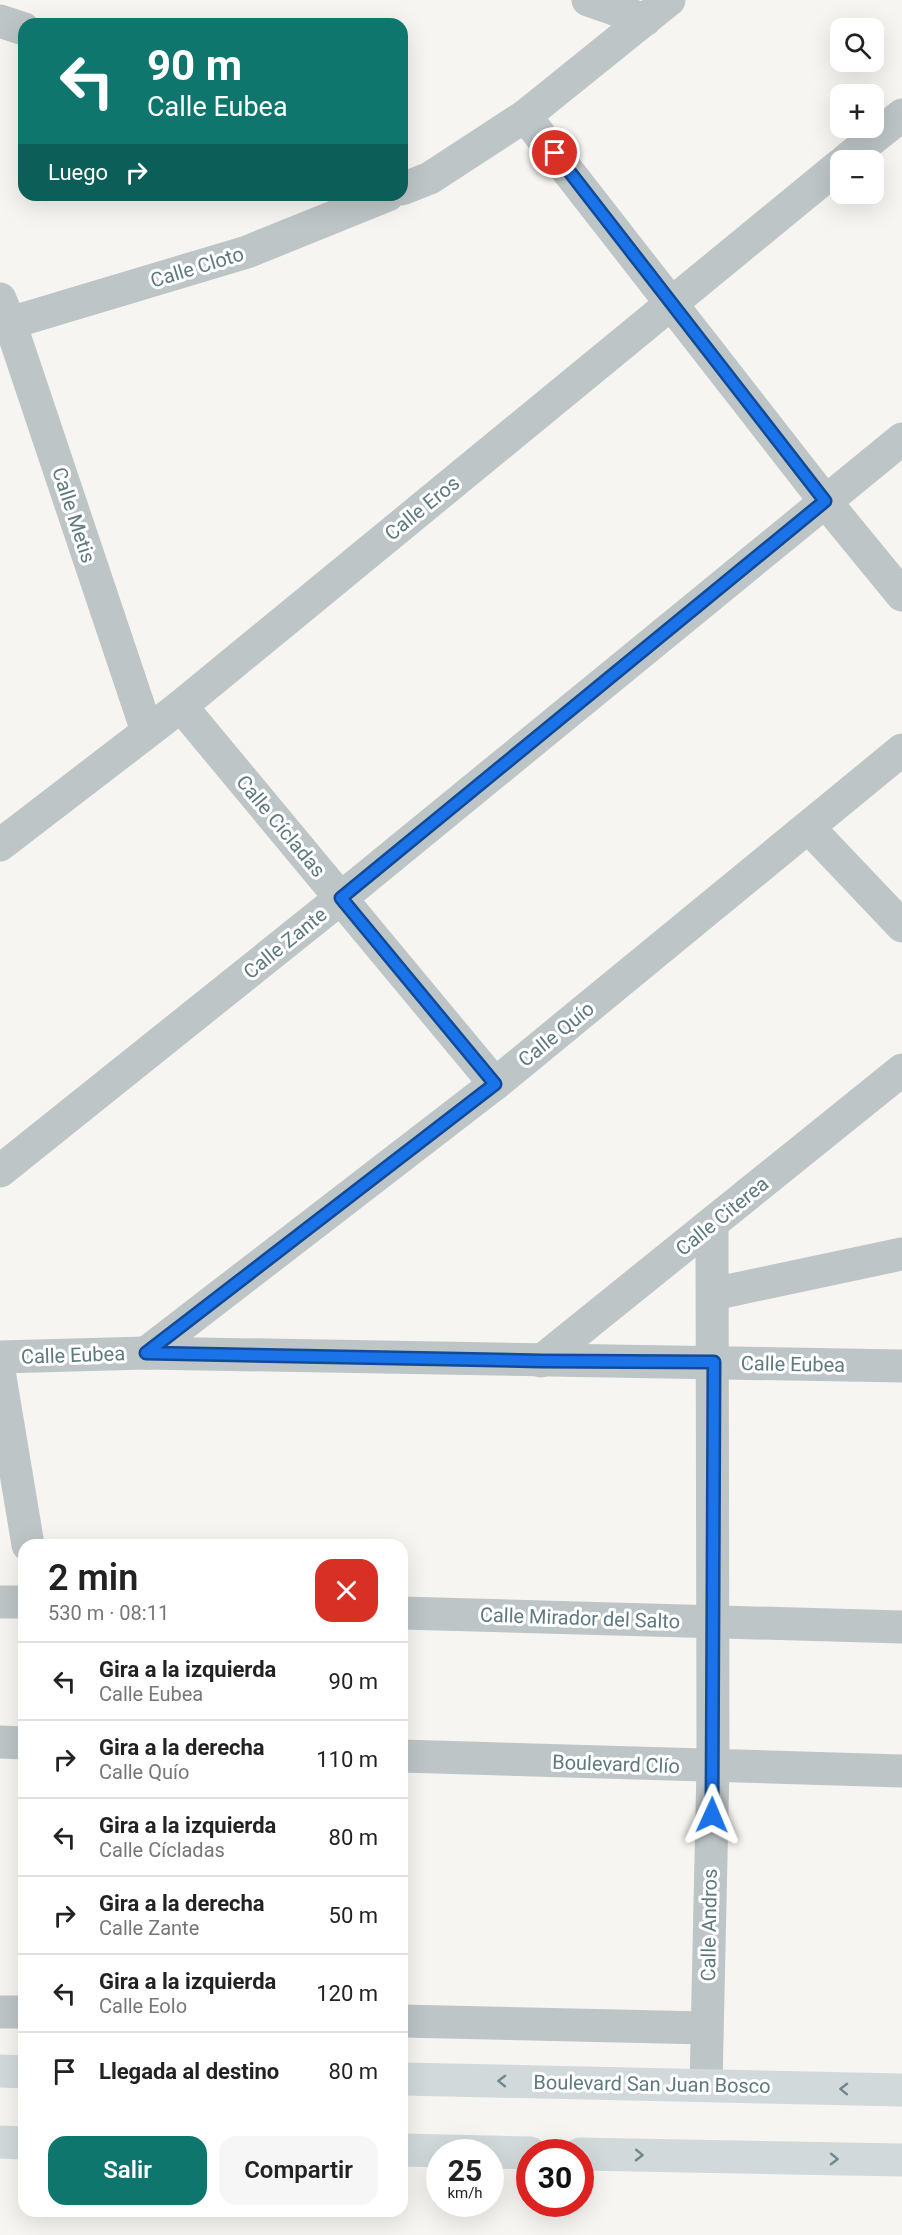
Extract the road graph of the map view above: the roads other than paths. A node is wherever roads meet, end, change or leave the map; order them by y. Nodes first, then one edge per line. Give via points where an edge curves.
1 (588, 0) edge
2 (657, 10) edge
3 (0, 21) edge
4 (18, 27) edge
5 (902, 115) edge
6 (525, 116) junction
7 (858, 150) edge
8 (830, 173) edge
9 (411, 178) edge
10 (373, 201) edge
11 (672, 303) junction
12 (3, 316) edge
13 (902, 439) edge
14 (825, 501) junction
15 (902, 594) edge
16 (181, 706) junction
17 (147, 731) junction
18 (902, 750) edge
19 (808, 828) junction
20 (0, 845) edge
21 (341, 898) junction
22 (902, 926) edge
23 (902, 1070) edge
24 (495, 1084) junction
25 (0, 1171) edge
26 (712, 1224) junction
27 (902, 1254) edge
28 (713, 1294) junction
29 (146, 1353) junction
30 (0, 1357) edge
31 (541, 1361) junction
32 (714, 1362) junction
33 (902, 1366) edge
34 (0, 1377) edge
35 (27, 1539) edge
36 (0, 1602) edge
37 (18, 1602) edge
38 (408, 1613) edge
39 (713, 1622) junction
40 (902, 1627) edge
41 (0, 1742) edge
42 (18, 1743) edge
43 (408, 1756) edge
44 (713, 1767) junction
45 (902, 1771) edge
46 (0, 2012) edge
47 (18, 2012) edge
48 (408, 2021) edge
49 (706, 2028) junction
50 (0, 2071) edge
51 (18, 2072) edge
52 (408, 2079) edge
53 (706, 2085) junction
54 (902, 2090) edge
55 (0, 2142) edge
56 (18, 2143) edge
57 (408, 2150) edge
58 (516, 2153) edge
59 (594, 2154) edge
60 (902, 2160) edge

1 - 2 street
2 - 6 street
3 - 4 street
5 - 7 street
6 - 9 street
6 - 11 street
8 - 11 street, Calle Eros
10 - 12 street, Calle Cloto via 247,252
11 - 14 street
11 - 16 street, Calle Eros
12 - 17 street, Calle Metis
13 - 14 street, Calle Zante
14 - 15 street
14 - 21 street, Calle Zante
16 - 17 street, Calle Eros
16 - 21 street, Calle Cícladas
17 - 20 street, Calle Eros
18 - 19 street, Calle Quío
19 - 22 street
19 - 24 street, Calle Quío
21 - 24 street, Calle Cícladas
21 - 25 street, Calle Zante
23 - 26 street, Calle Citerea
24 - 29 street, Calle Quío
26 - 28 street, Calle Andros
26 - 31 street, Calle Citerea
27 - 28 street
28 - 32 street, Calle Andros
29 - 30 street, Calle Eubea
29 - 31 street, Calle Eubea
31 - 32 street, Calle Eubea
32 - 33 street, Calle Eubea
32 - 39 street, Calle Andros
34 - 35 street
36 - 37 street
38 - 39 street, Calle Mirador del Salto
39 - 40 street, Calle Mirador del Salto
39 - 44 street, Calle Andros
41 - 42 street
43 - 44 street, Boulevard Clío
44 - 45 street, Boulevard Clío
44 - 49 street, Calle Andros
46 - 47 street
48 - 49 street
49 - 53 street, Calle Andros
50 - 51 main road
53 -> 52 main road, Boulevard San Juan Bosco
54 -> 53 main road, Boulevard San Juan Bosco
55 - 56 main road
57 - 58 main road
59 -> 60 main road

